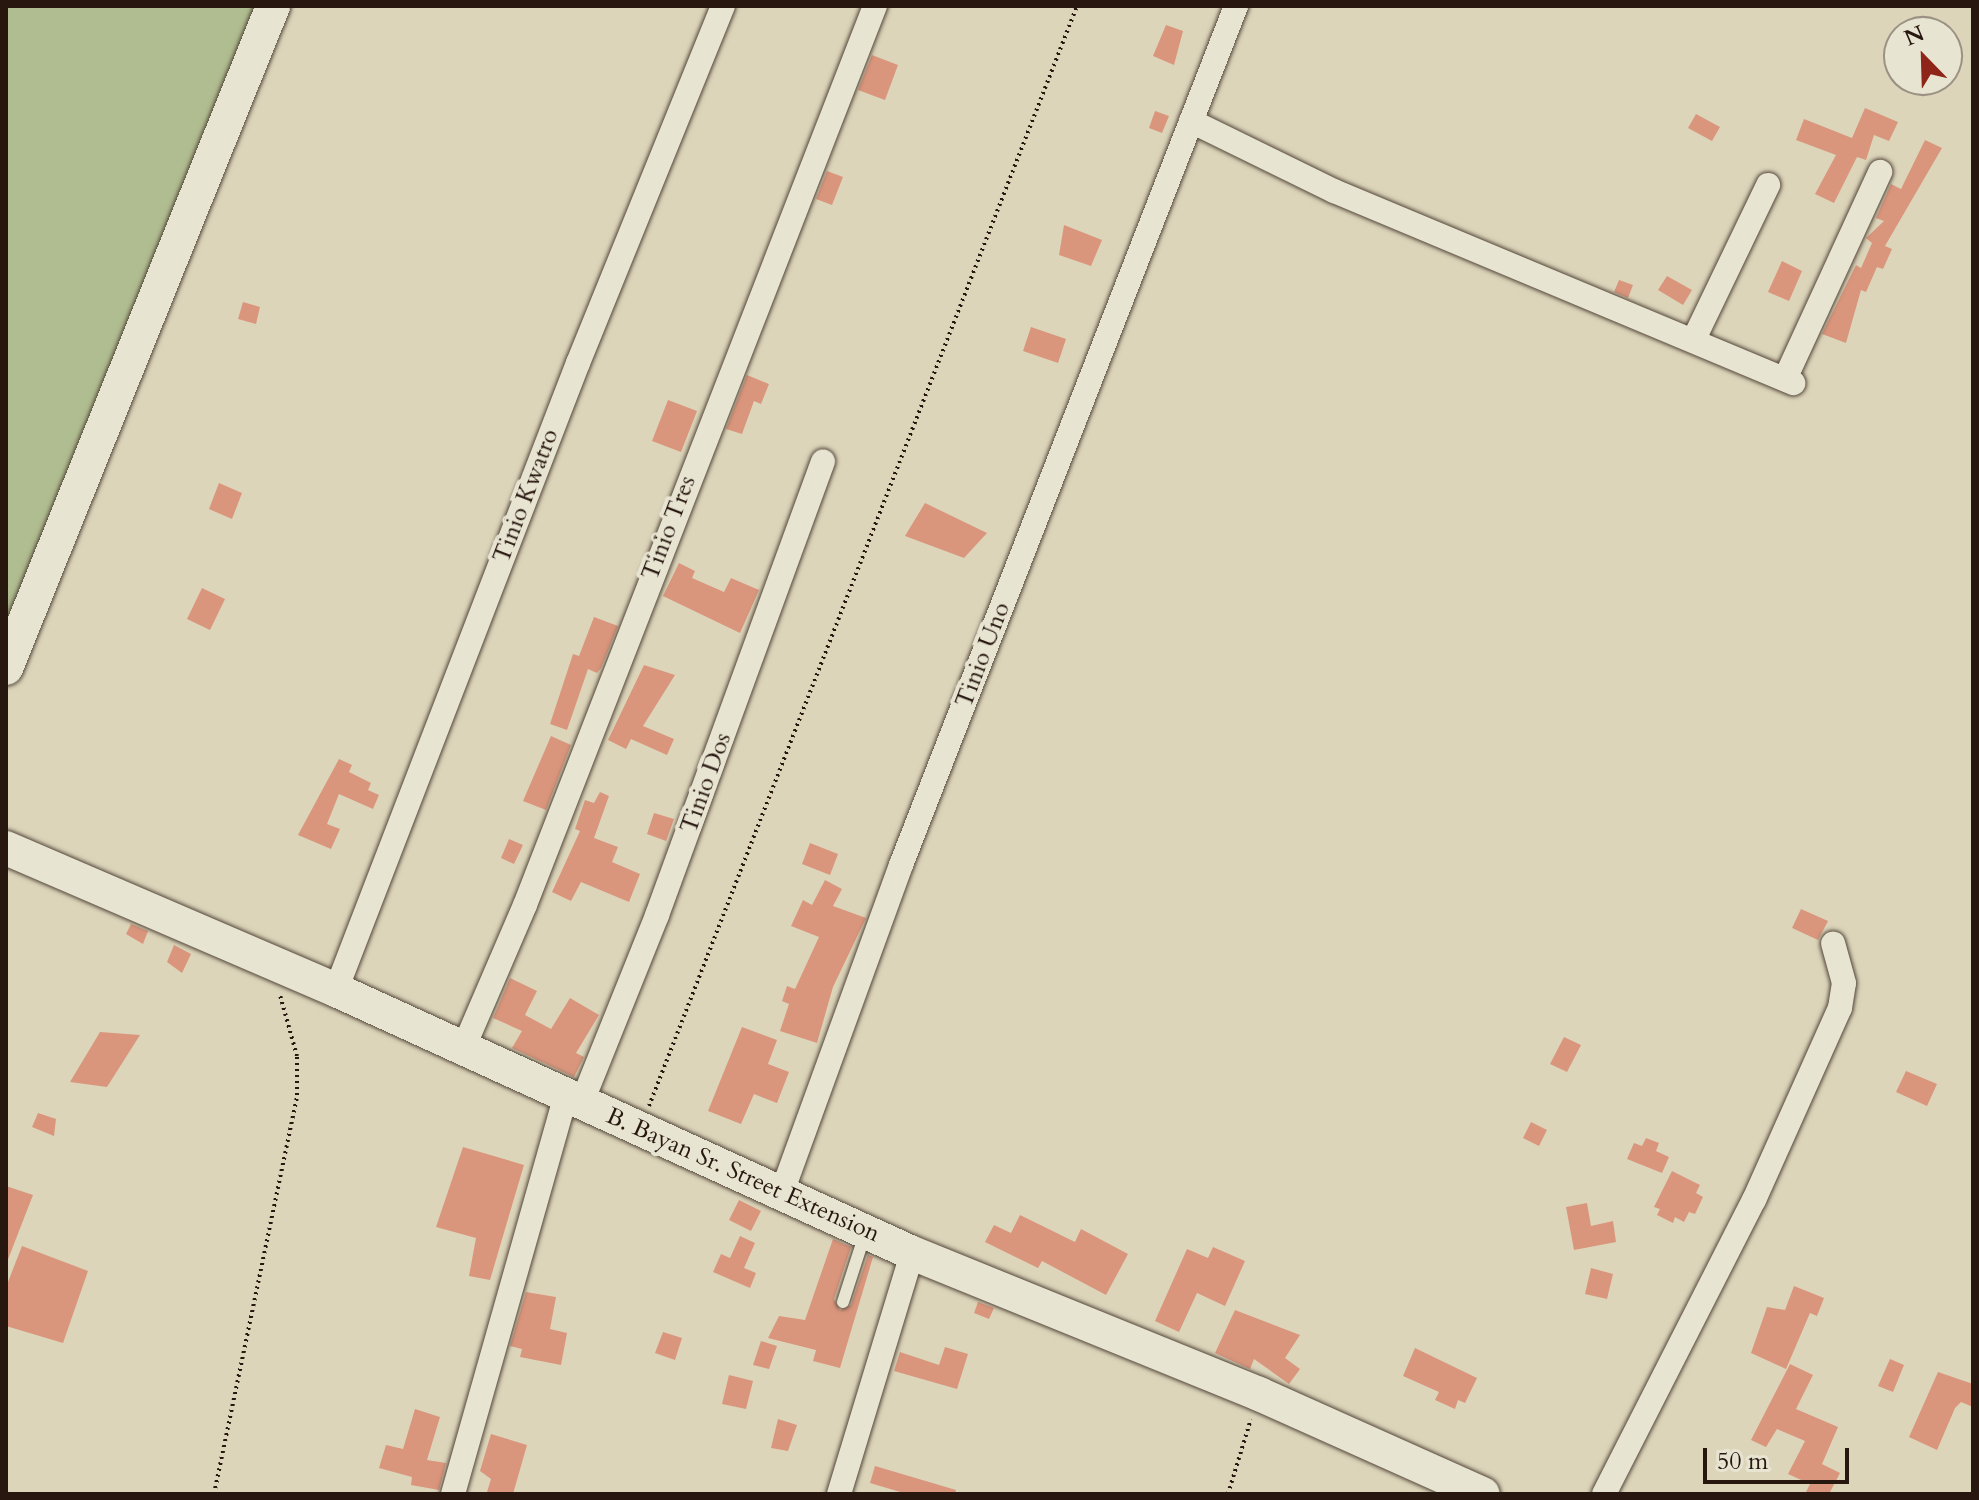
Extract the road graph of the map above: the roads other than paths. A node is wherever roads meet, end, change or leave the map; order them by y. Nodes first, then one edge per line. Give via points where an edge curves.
1 (273, 6) edge
2 (723, 6) edge
3 (875, 6) edge
4 (1236, 6) edge
5 (1191, 121) junction
6 (1880, 172) dead end
7 (1768, 185) dead end
8 (1694, 339) junction
9 (823, 461) dead end
10 (6, 668) edge
11 (6, 848) edge
12 (1833, 943) dead end
13 (336, 990) junction
14 (463, 1049) junction
15 (574, 1098) junction
16 (782, 1192) junction
17 (866, 1231) junction
18 (912, 1253) junction
19 (843, 1302) dead end
20 (453, 1494) edge
21 (839, 1494) edge
22 (1483, 1494) edge
23 (1604, 1494) edge

1 - 10 street
2 - 13 street, Tinio Kwatro via 556,418
3 - 14 street, Tinio Tres via 531,891
4 - 5 street, Tinio Uno
5 - 8 street via 1334,191
5 - 16 street, Tinio Uno via 901,865
6 - 8 street via 1790,381
7 - 8 street
9 - 15 street, Tinio Dos via 657,915
11 - 13 street, B. Bayan Sr. Street Extension
12 - 23 street via 1844,983 1840,1008 1754,1200 1709,1279
13 - 14 street, B. Bayan Sr. Street Extension
14 - 15 street, B. Bayan Sr. Street Extension
15 - 16 street, B. Bayan Sr. Street Extension
15 - 20 street, Tinio Dos
16 - 17 street, B. Bayan Sr. Street Extension
17 - 18 street, B. Bayan Sr. Street Extension
17 - 19 lane
18 - 21 street
18 - 22 street, B. Bayan Sr. Street Extension via 1259,1394

